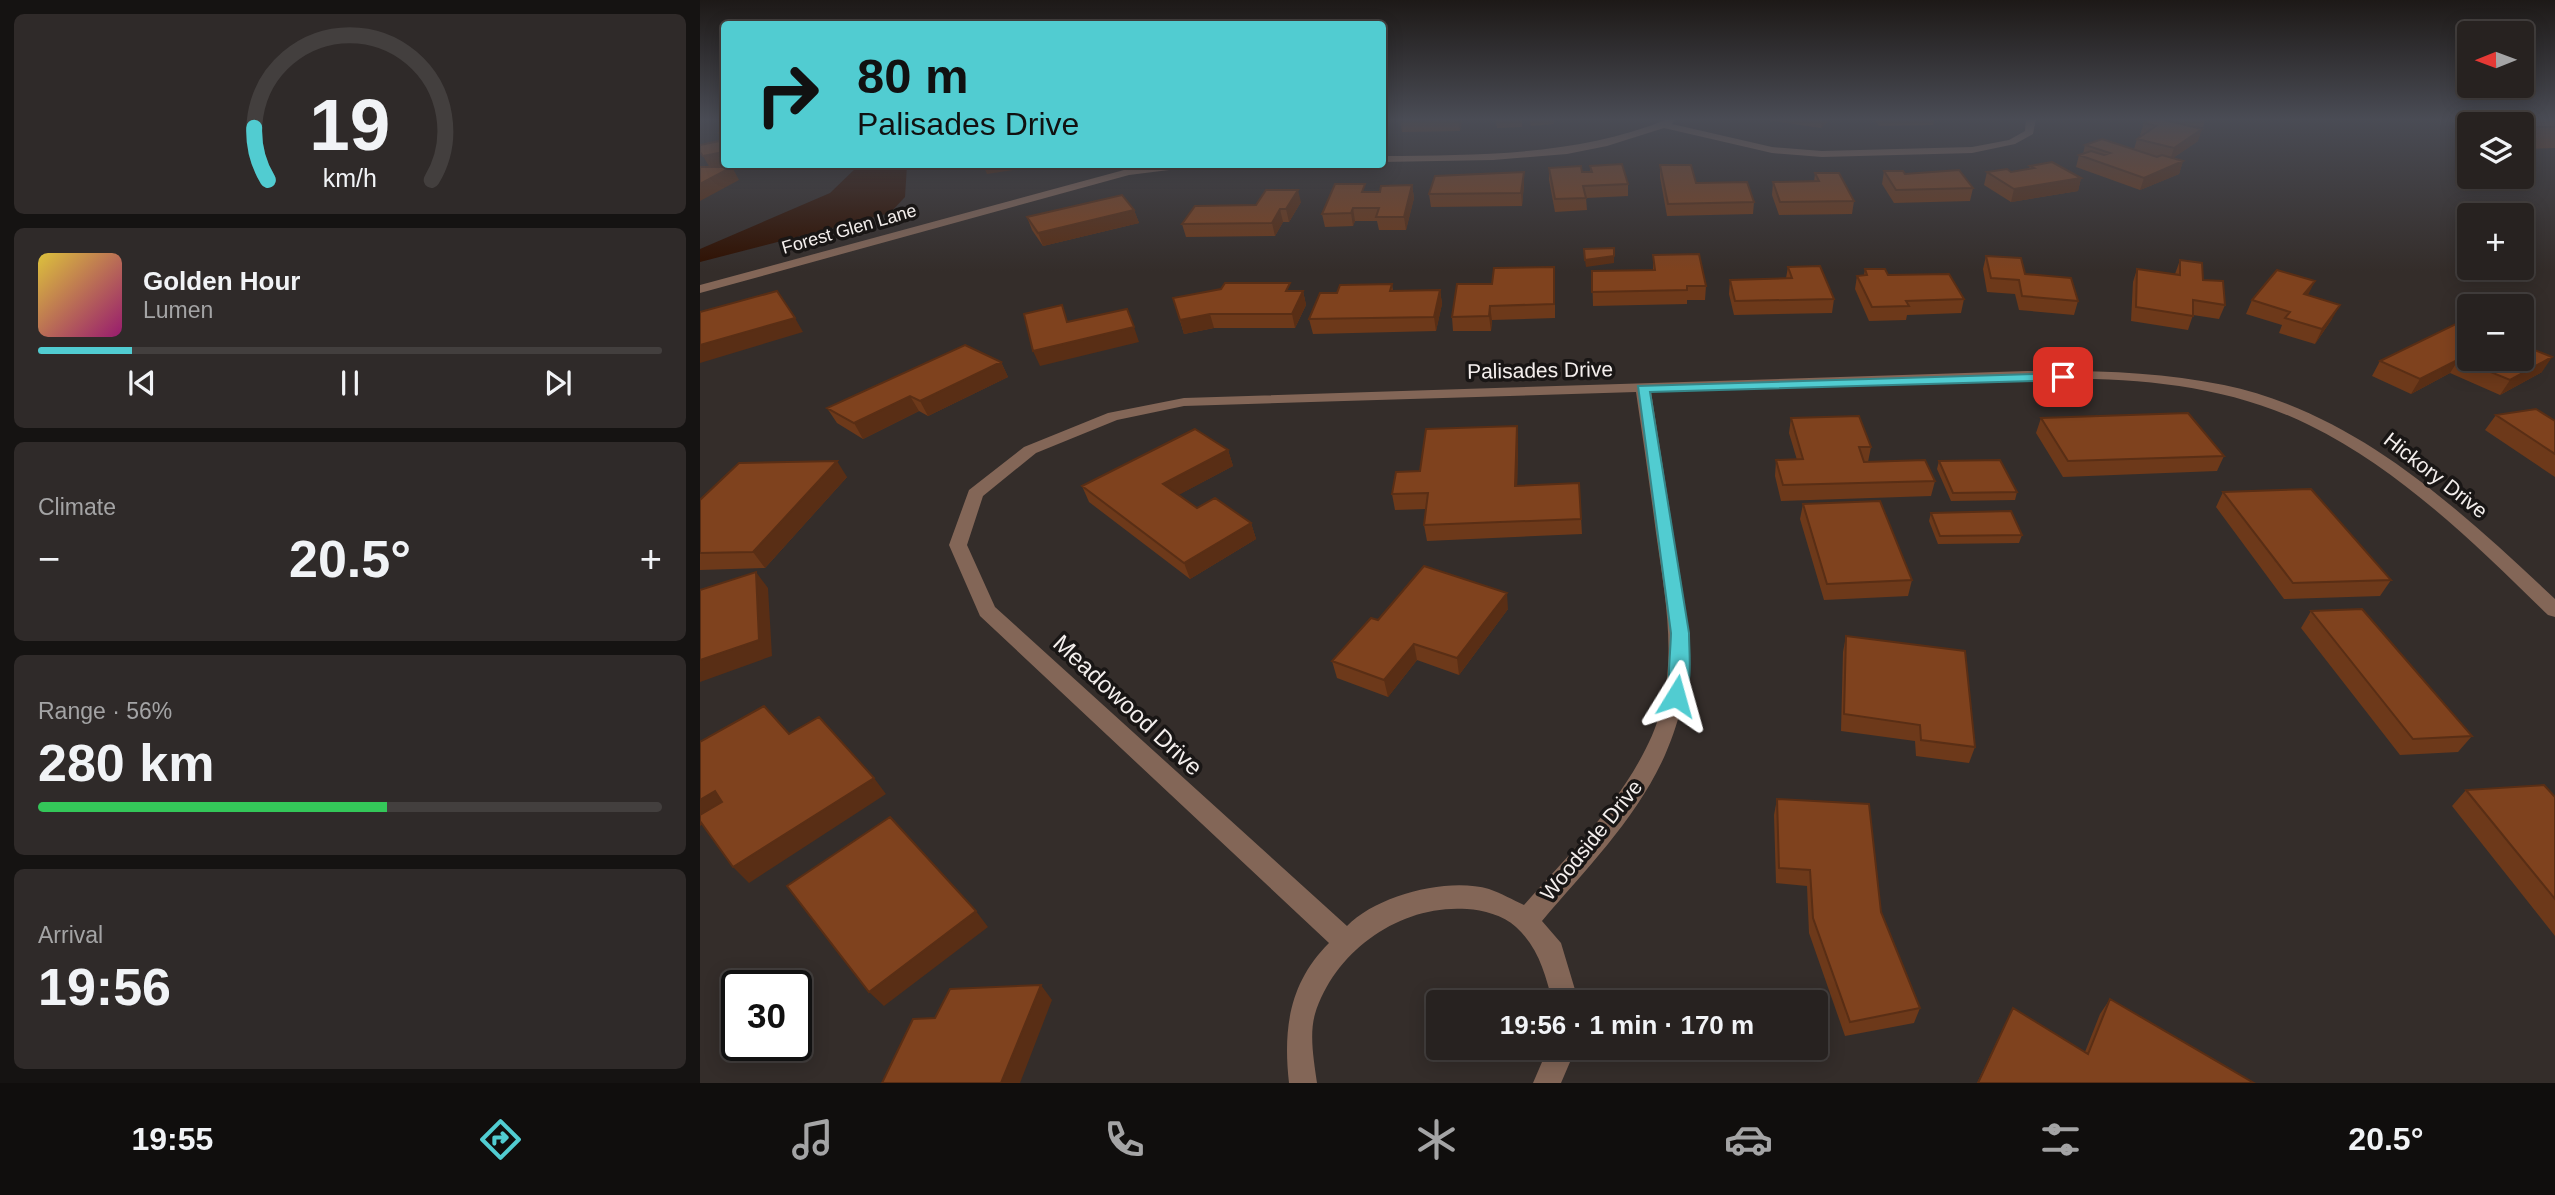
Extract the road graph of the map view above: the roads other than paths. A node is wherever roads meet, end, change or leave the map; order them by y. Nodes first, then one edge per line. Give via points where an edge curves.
1 (1121, 170) edge
2 (700, 289) edge
3 (1643, 388) junction
4 (2269, 403) joint
5 (995, 478) joint
6 (2555, 610) edge
7 (1527, 920) junction
8 (1345, 941) junction
9 (1564, 990) edge
10 (1557, 1060) edge
11 (1303, 1083) edge
12 (1547, 1083) edge

1 - 2 street, Forest Glen Lane
3 - 4 street, Palisades Drive via 2115,376 2168,380
3 - 5 street, Palisades Drive via 1184,402 1114,416 1030,450
3 - 7 street, Woodside Drive via 1680,633 1676,696 1653,762 1618,814
4 - 6 street, Hickory Drive via 2398,468
5 - 8 street, Meadowood Drive via 975,494 958,545 987,611
7 - 8 street via 1500,904 1470,896 1437,895 1404,903
7 - 9 street via 1549,946
8 - 11 street via 1320,973 1303,1010 1298,1050
10 - 12 street

